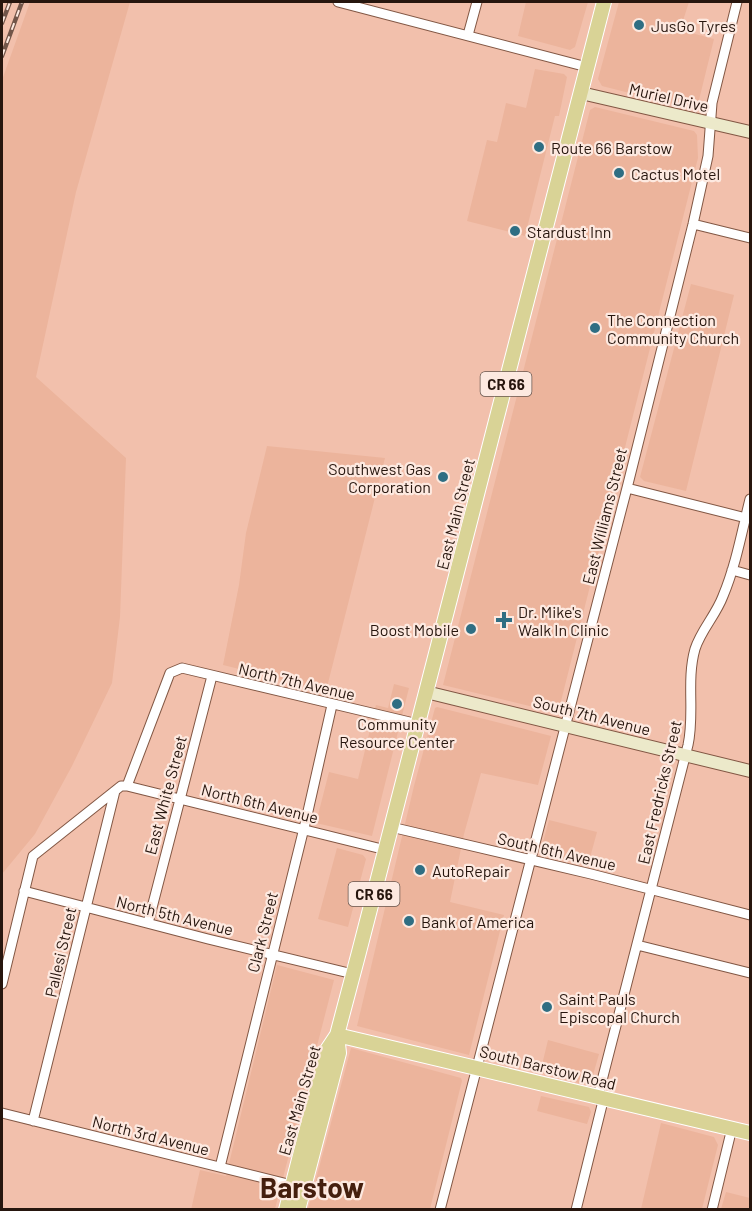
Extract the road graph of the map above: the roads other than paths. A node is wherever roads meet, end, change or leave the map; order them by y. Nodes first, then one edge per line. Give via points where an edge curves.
1 (338, 2) edge
2 (477, 2) edge
3 (603, 2) edge
4 (737, 2) edge
5 (376, 6) edge
6 (468, 35) junction
7 (587, 68) junction
8 (581, 93) junction
9 (710, 123) junction
10 (750, 132) edge
11 (693, 224) junction
12 (750, 238) edge
13 (627, 488) junction
14 (750, 498) edge
15 (748, 518) edge
16 (732, 570) junction
17 (750, 574) edge
18 (212, 676) junction
19 (426, 692) junction
20 (332, 705) junction
21 (418, 724) junction
22 (565, 726) junction
23 (686, 755) junction
24 (750, 771) edge
25 (127, 786) junction
26 (115, 790) junction
27 (179, 799) junction
28 (392, 827) junction
29 (304, 830) junction
30 (386, 850) junction
31 (531, 859) junction
32 (652, 889) junction
33 (24, 891) junction
34 (86, 907) junction
35 (750, 915) edge
36 (148, 923) junction
37 (637, 945) junction
38 (272, 954) junction
39 (750, 973) edge
40 (353, 974) junction
41 (2, 984) edge
42 (336, 1035) junction
43 (477, 1067) junction
44 (601, 1097) junction
45 (2, 1113) edge
46 (33, 1121) junction
47 (732, 1128) junction
48 (750, 1133) edge
49 (220, 1167) junction
50 (292, 1185) junction
51 (286, 1209) edge
52 (298, 1209) edge
53 (440, 1209) edge
54 (576, 1209) edge
55 (712, 1209) edge

1 - 5 street
2 - 6 street
3 - 7 main road, East Main Street / CR 66
4 - 9 street, East Williams Street
5 - 6 street
6 - 7 street
7 - 8 main road, East Main Street / CR 66
8 - 9 street, Muriel Drive
8 - 19 main road, East Main Street / CR 66
9 - 10 street, Muriel Drive
9 - 11 street, East Williams Street via 708,156
11 - 12 street
11 - 13 street, East Williams Street
13 - 15 street
13 - 22 street, East Williams Street
14 - 15 street, East Fredricks Street
15 - 16 street, East Fredricks Street
16 - 17 street
16 - 23 street, East Fredricks Street via 724,596 699,637 694,656 690,691 693,716
18 - 20 street, North 7th Avenue
18 - 25 street, North 7th Avenue via 182,668 170,673
18 - 27 street, East White Street
19 - 21 main road, East Main Street / CR 66
19 - 22 street, South 7th Avenue
20 - 21 street, North 7th Avenue
20 - 29 street, Clark Street
21 - 28 main road, East Main Street / CR 66
22 - 23 street, South 7th Avenue
22 - 31 street, East Williams Street
23 - 24 street, South 7th Avenue
23 - 32 street, East Fredricks Street
25 - 26 street
25 - 27 street, North 6th Avenue
26 - 33 street via 33,856
26 - 34 street, Pallesi Street
27 - 29 street, North 6th Avenue
27 - 36 street, East White Street
28 - 30 main road, East Main Street / CR 66
28 - 31 street, South 6th Avenue
29 - 30 street, North 6th Avenue
29 - 38 street, Clark Street
30 - 40 main road, East Main Street / CR 66
31 - 32 street, South 6th Avenue
31 - 43 street, East Williams Street
32 - 35 street, South 6th Avenue
32 - 37 street, East Fredricks Street
33 - 34 street, North 5th Avenue
33 - 41 street
34 - 36 street, North 5th Avenue
34 - 46 street, Pallesi Street
36 - 38 street, North 5th Avenue
37 - 39 street
37 - 44 street, East Fredricks Street
38 - 40 street, North 5th Avenue
38 - 49 street, Clark Street
40 - 42 main road, East Main Street / CR 66
42 - 43 main road, South Barstow Road
42 - 50 main road, East Main Street / CR 66 via 327,1050
42 - 52 main road, East Main Street / CR 66 via 339,1053
43 - 44 main road, South Barstow Road
43 - 53 street, East Williams Street
44 - 47 main road, South Barstow Road
44 - 54 street, East Fredricks Street
45 - 46 street, North 3rd Avenue
46 - 49 street, North 3rd Avenue
47 - 48 main road, South Barstow Road
47 - 55 street
49 - 50 street, North 3rd Avenue
50 - 51 main road, East Main Street / CR 66

